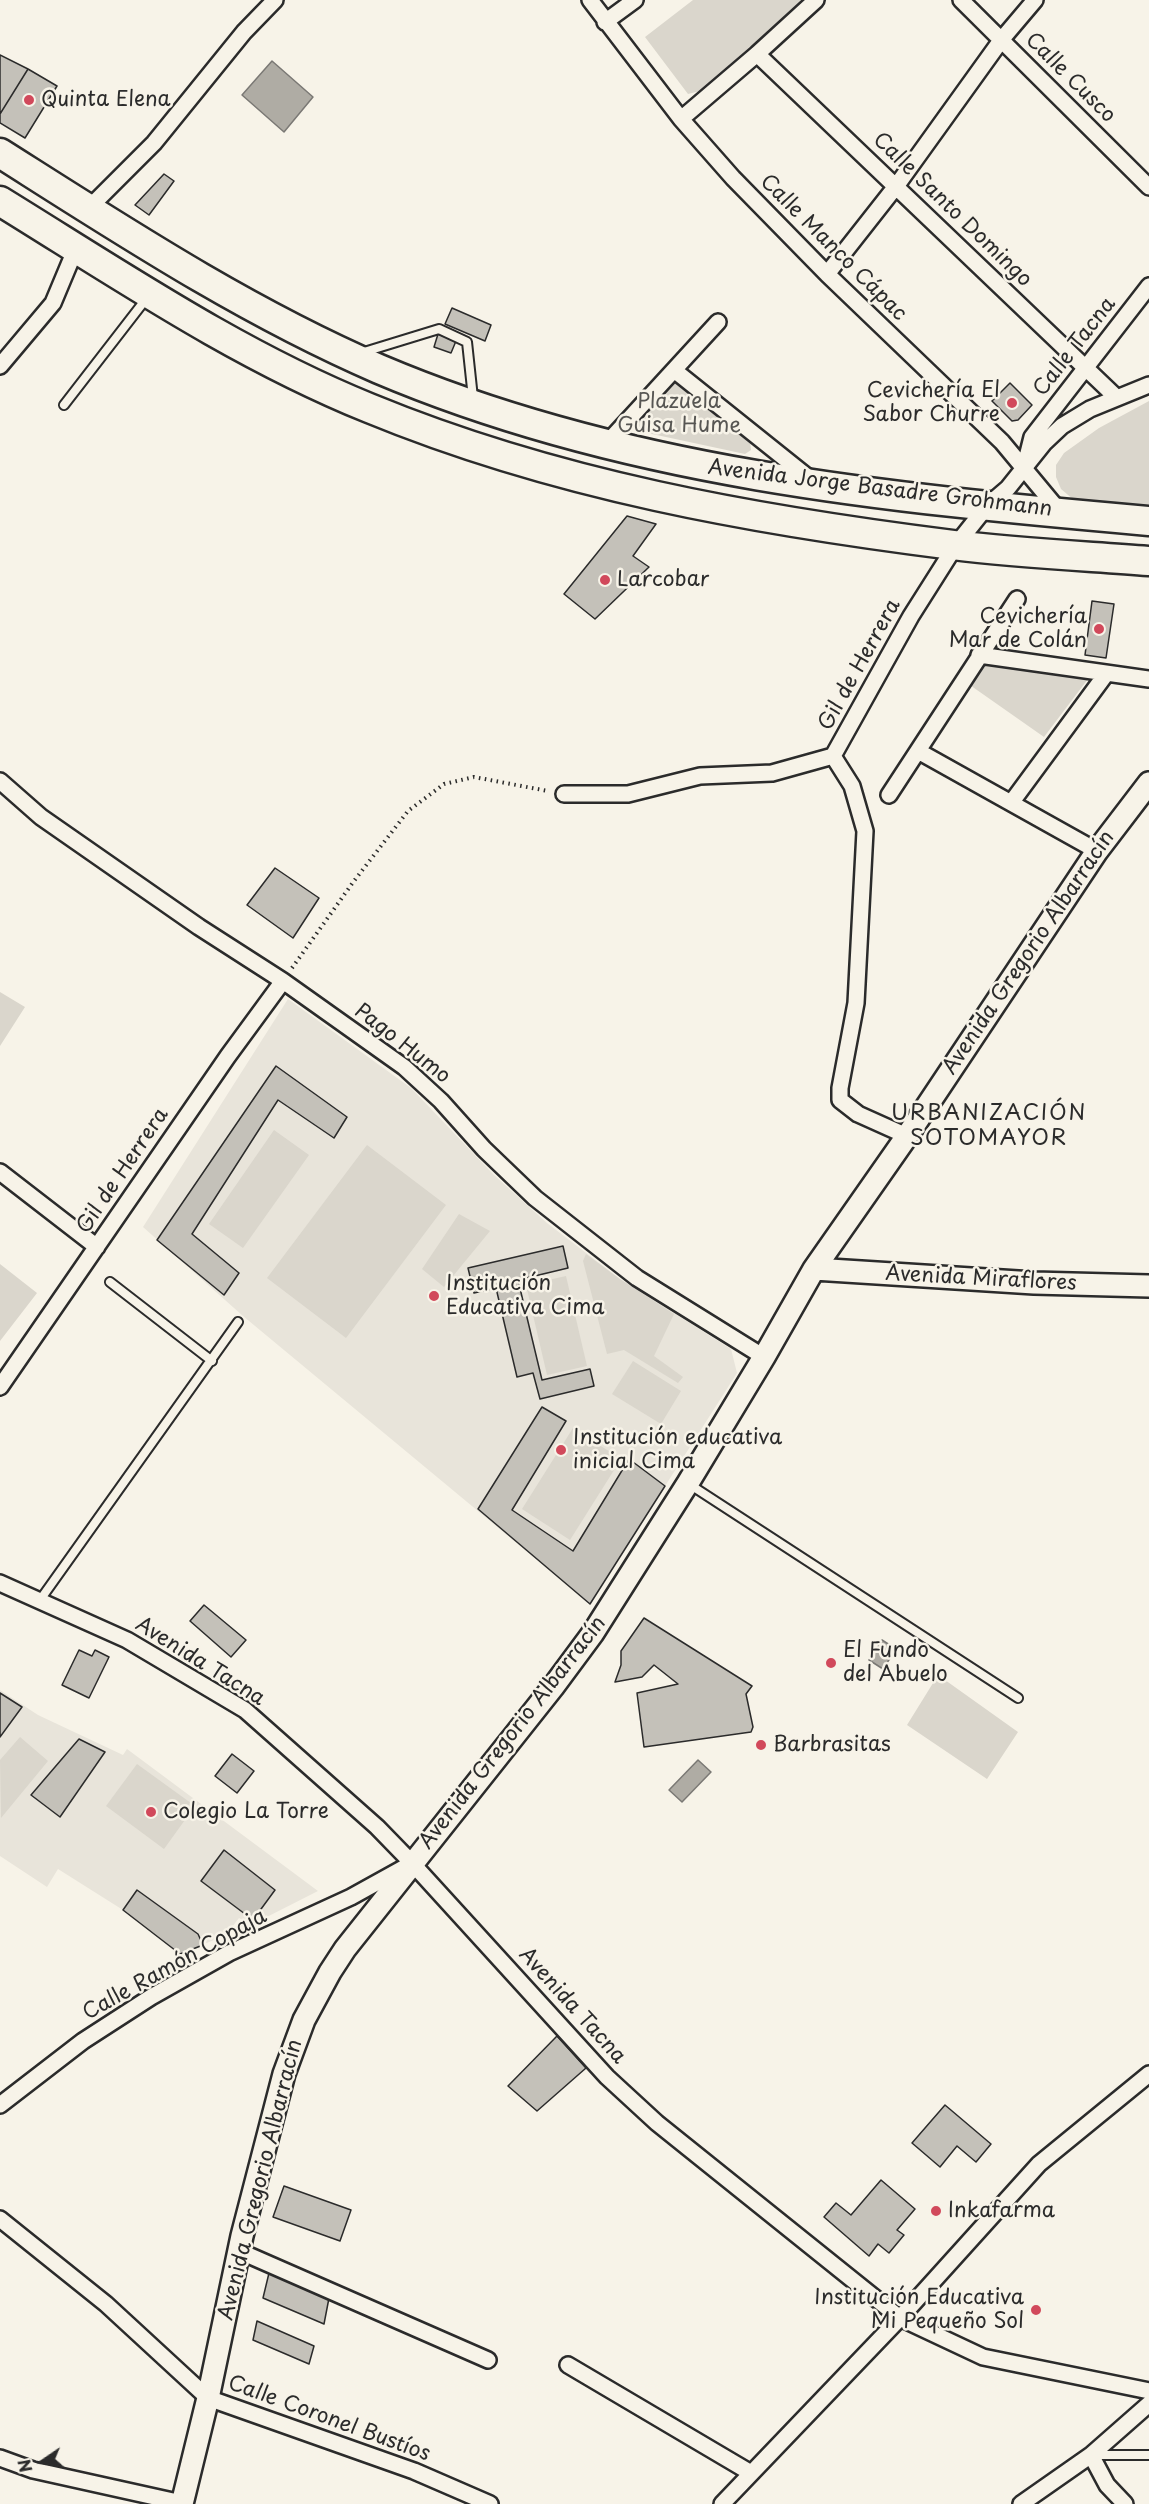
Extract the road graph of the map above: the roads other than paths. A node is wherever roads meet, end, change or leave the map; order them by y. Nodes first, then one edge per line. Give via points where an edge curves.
1 (275, 0) edge
2 (590, 0) edge
3 (635, 0) edge
4 (816, 0) edge
5 (961, 0) edge
6 (1035, 0) edge
7 (605, 22) junction
8 (1002, 39) junction
9 (758, 54) junction
10 (681, 119) junction
11 (0, 153) edge
12 (897, 185) junction
13 (1149, 187) edge
14 (0, 201) edge
15 (88, 209) junction
16 (76, 248) junction
17 (827, 273) junction
18 (1149, 286) edge
19 (150, 295) junction
20 (717, 322) dead end
21 (351, 356) junction
22 (0, 366) edge
23 (1086, 368) junction
24 (674, 370) junction
25 (1149, 385) edge
26 (1116, 397) junction
27 (64, 405) dead end
28 (473, 405) junction
29 (459, 443) junction
30 (606, 444) junction
31 (1024, 467) junction
32 (818, 486) junction
33 (987, 507) junction
34 (1061, 513) junction
35 (1149, 521) edge
36 (956, 545) junction
37 (1149, 561) edge
38 (1017, 600) dead end
39 (979, 655) junction
40 (1106, 674) junction
41 (1149, 679) edge
42 (918, 751) junction
43 (833, 756) junction
44 (0, 781) edge
45 (1146, 792) edge
46 (564, 794) road end
47 (889, 795) dead end
48 (1011, 803) junction
49 (1097, 851) junction
50 (283, 981) junction
51 (907, 1136) junction
52 (0, 1172) edge
53 (97, 1247) junction
54 (813, 1269) junction
55 (110, 1282) dead end
56 (1149, 1286) edge
57 (238, 1322) dead end
58 (764, 1357) junction
59 (212, 1361) junction
60 (0, 1387) edge
61 (688, 1483) junction
62 (0, 1583) edge
63 (40, 1600) junction
64 (1018, 1698) dead end
65 (412, 1863) junction
66 (1149, 2074) edge
67 (0, 2105) edge
68 (0, 2219) edge
69 (239, 2251) junction
70 (900, 2318) junction
71 (488, 2361) dead end
72 (568, 2365) dead end
73 (1149, 2391) edge
74 (208, 2398) junction
75 (1149, 2404) edge
76 (1091, 2455) junction
77 (1149, 2455) edge
78 (0, 2458) edge
79 (751, 2473) junction
80 (182, 2504) edge
81 (490, 2504) edge
82 (722, 2504) edge
83 (1021, 2504) edge
84 (1125, 2504) edge

1 - 15 street via 154,143
2 - 7 street, Calle Manco Cápac
3 - 7 street
4 - 9 street
5 - 8 street, Calle Cusco
6 - 8 street
7 - 10 street, Calle Manco Cápac
8 - 12 street
8 - 13 street, Calle Cusco
9 - 10 street
9 - 12 street, Calle Santo Domingo
10 - 17 street, Calle Manco Cápac
11 - 15 highway, Avenida Jorge Basadre Grohmann
12 - 17 street
12 - 23 street, Calle Santo Domingo
14 - 16 highway, Avenida Jorge Basadre Grohmann
15 - 21 highway, Avenida Jorge Basadre Grohmann via 246,304
16 - 19 highway, Avenida Jorge Basadre Grohmann
16 - 22 street via 53,303
17 - 31 street, Calle Manco Cápac
18 - 23 street, Calle Tacna
19 - 27 lane
19 - 29 highway, Avenida Jorge Basadre Grohmann via 301,378
20 - 24 street
21 - 28 highway, Avenida Jorge Basadre Grohmann
21 - 28 lane via 439,329 466,342
23 - 26 street, Calle Santo Domingo
23 - 31 street, Calle Tacna via 1032,437
24 - 30 street
24 - 32 street
25 - 26 street, Gil de Herrera
26 - 31 street, Gil de Herrera via 1062,426
28 - 29 highway
28 - 30 highway, Avenida Jorge Basadre Grohmann
29 - 36 highway, Avenida Jorge Basadre Grohmann via 506,459 694,504
30 - 32 highway, Avenida Jorge Basadre Grohmann via 686,464
31 - 33 street, Gil de Herrera
31 - 34 street, Calle Manco Cápac
32 - 33 highway, Avenida Jorge Basadre Grohmann
33 - 34 highway, Avenida Jorge Basadre Grohmann
33 - 36 street, Gil de Herrera
34 - 35 highway, Avenida Jorge Basadre Grohmann
36 - 37 highway, Avenida Jorge Basadre Grohmann
36 - 43 street, Gil de Herrera via 911,616
38 - 39 street
39 - 40 street
39 - 42 street
40 - 41 street
40 - 48 street
42 - 47 street
42 - 48 street
43 - 46 street, Gil de Herrera via 772,773 700,776 628,794
43 - 51 street via 852,786 866,831 856,1004 840,1100 858,1114
44 - 50 street, Pago Humo via 59,830
45 - 49 street, Avenida Gregorio Albarracín
48 - 49 street
49 - 51 street, Avenida Gregorio Albarracín
50 - 53 street, Gil de Herrera
50 - 58 street, Pago Humo via 404,1067 535,1198 638,1278
51 - 54 street, Avenida Gregorio Albarracín
52 - 53 street
53 - 60 street, Gil de Herrera
54 - 56 street, Avenida Miraflores
54 - 58 street, Avenida Gregorio Albarracín
55 - 59 lane
57 - 59 lane
58 - 61 street, Avenida Gregorio Albarracín
59 - 63 lane
61 - 64 lane
61 - 65 street, Avenida Gregorio Albarracín via 554,1687
62 - 63 street, Avenida Tacna
63 - 65 street, Avenida Tacna via 127,1640 245,1710
65 - 67 street, Calle Ramón Copaja via 351,1897 229,1953 151,1997 83,2041
65 - 69 street, Avenida Gregorio Albarracín via 345,1949 304,2020 284,2074
65 - 70 street, Avenida Tacna via 657,2123
66 - 70 street via 1039,2164
68 - 74 street, Calle Coronel Bustíos via 106,2304
69 - 71 street
69 - 74 street, Avenida Gregorio Albarracín
70 - 73 street, Avenida Tacna via 983,2357
70 - 79 street
72 - 79 street
74 - 80 street, Avenida Gregorio Albarracín
74 - 81 street, Calle Coronel Bustíos via 414,2471
75 - 76 street
76 - 77 lane
76 - 83 street
76 - 84 street via 1107,2485
78 - 80 street via 33,2470
79 - 82 street

